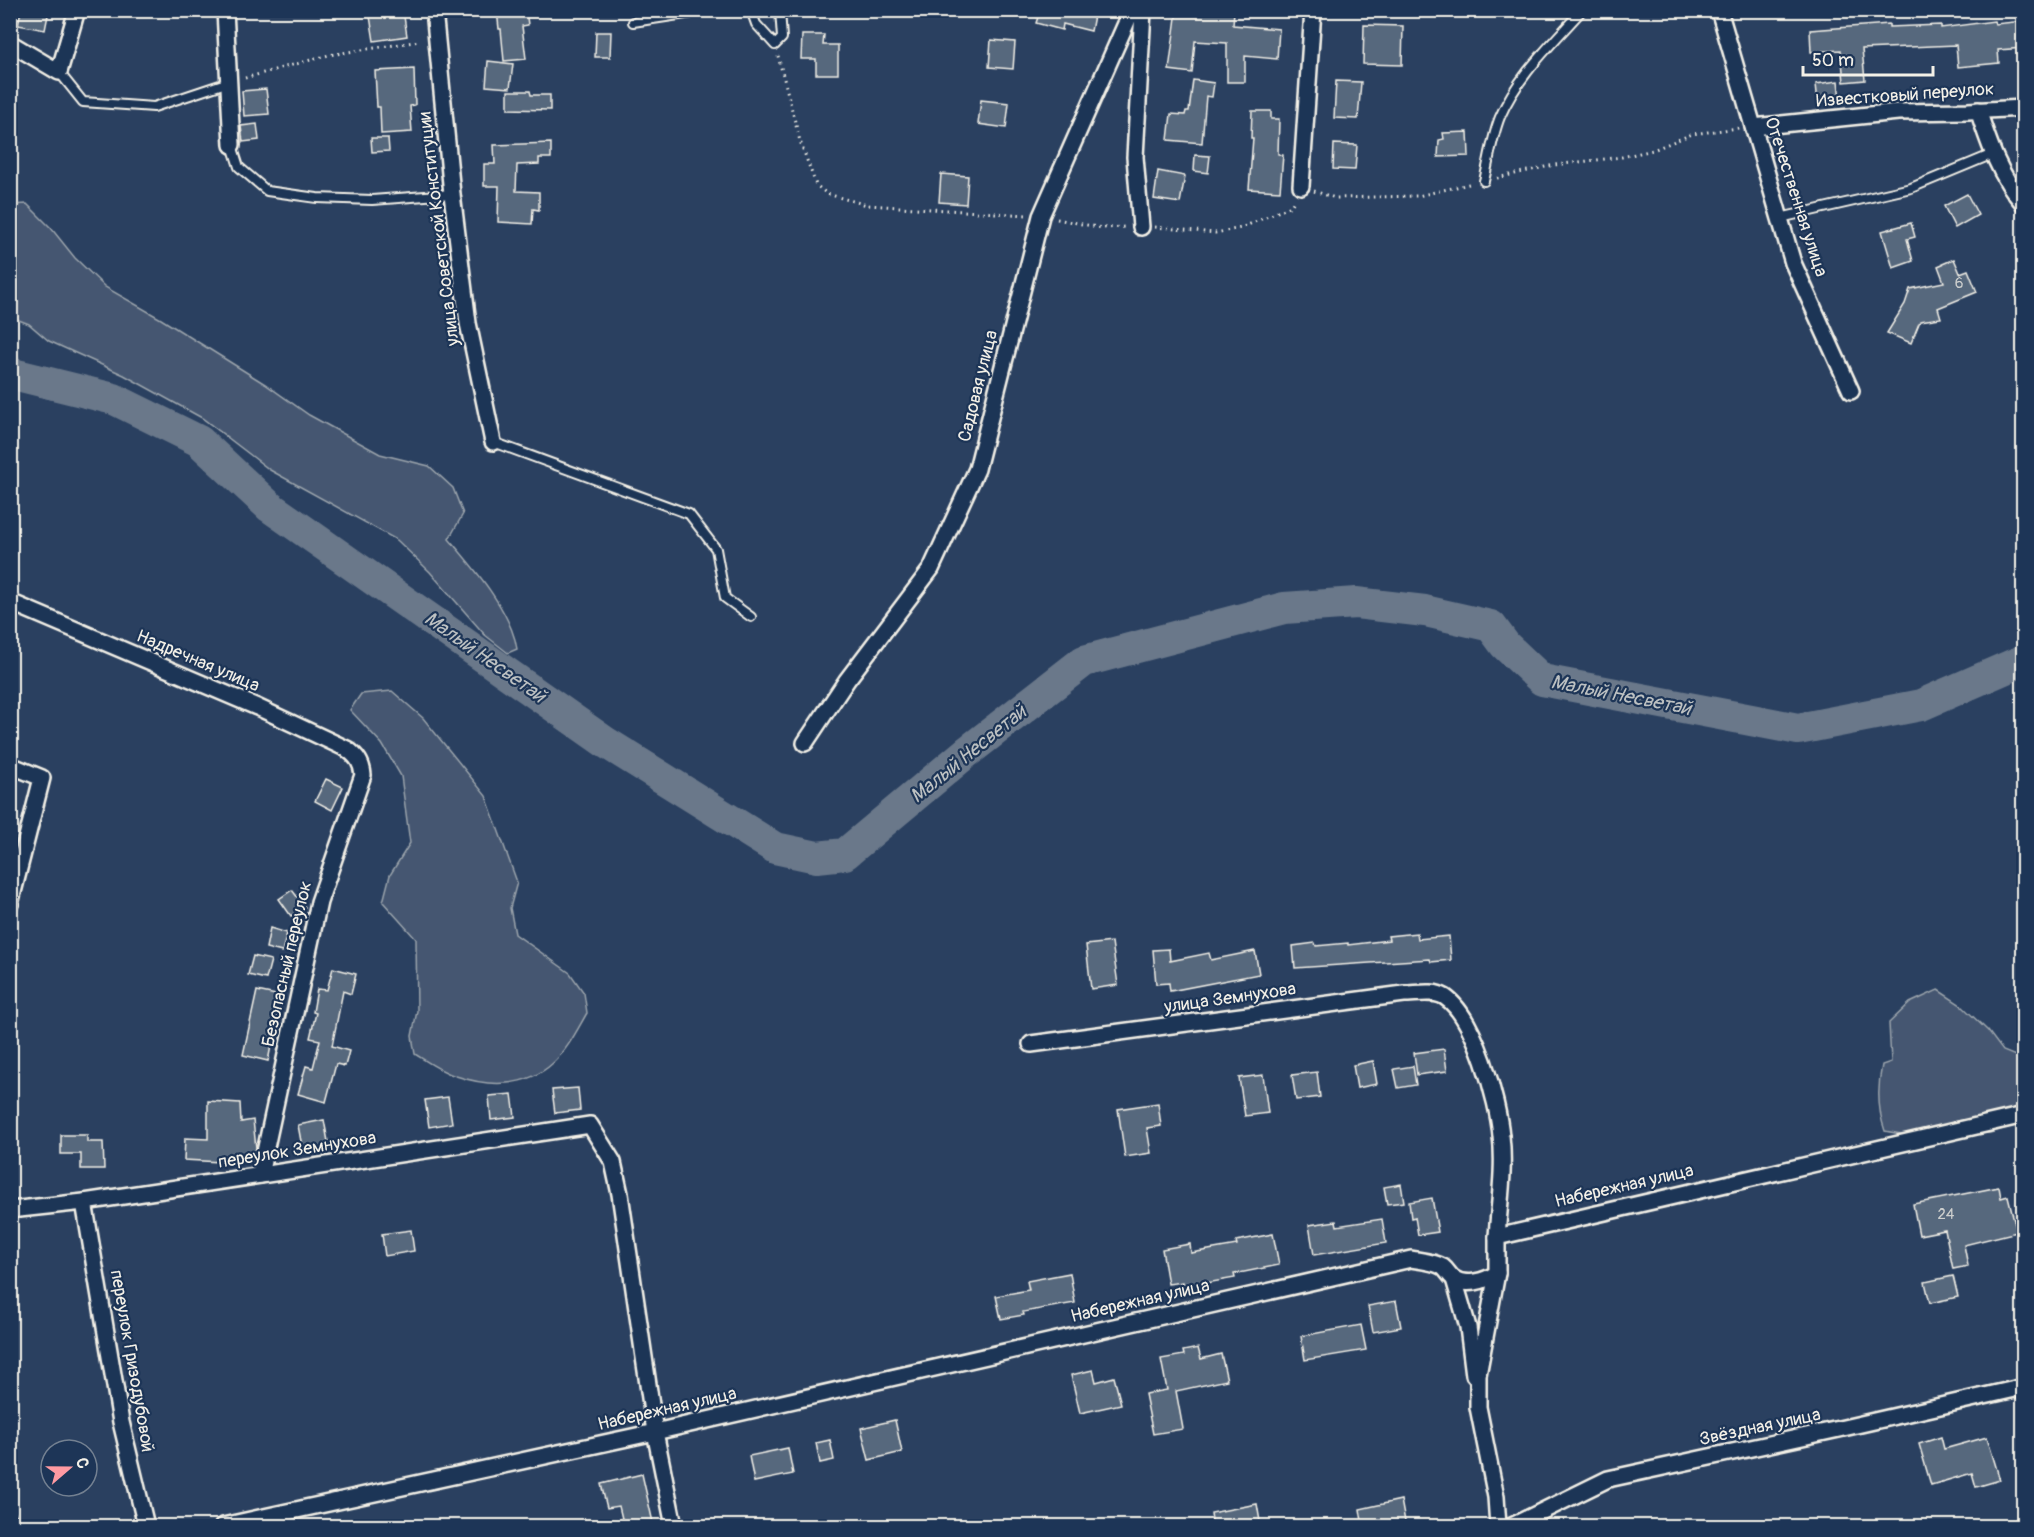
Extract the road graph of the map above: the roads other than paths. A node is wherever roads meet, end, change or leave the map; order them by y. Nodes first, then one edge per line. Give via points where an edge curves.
1 (77, 10) edge
2 (225, 10) edge
3 (434, 10) edge
4 (712, 10) edge
5 (751, 10) edge
6 (1132, 10) edge
7 (1143, 10) edge
8 (1313, 10) edge
9 (1582, 10) edge
10 (1719, 10) edge
11 (781, 13) edge
12 (633, 22) dead end
13 (10, 43) edge
14 (59, 72) junction
15 (229, 82) junction
16 (2024, 108) edge
17 (1978, 110) junction
18 (1753, 127) junction
19 (232, 145) joint
20 (1993, 154) junction
21 (1484, 181) road end
22 (1301, 186) road end
23 (452, 194) junction
24 (2024, 204) edge
25 (1780, 218) junction
26 (1141, 227) road end
27 (1851, 391) dead end
28 (493, 442) joint
29 (10, 602) edge
30 (751, 617) dead end
31 (805, 743) dead end
32 (10, 765) edge
33 (362, 766) joint
34 (10, 904) edge
35 (1031, 1044) dead end
36 (2024, 1115) edge
37 (260, 1175) junction
38 (84, 1202) junction
39 (10, 1210) edge
40 (1497, 1237) junction
41 (1497, 1273) junction
42 (1454, 1280) junction
43 (2024, 1387) edge
44 (1478, 1407) junction
45 (655, 1432) junction
46 (10, 1515) edge
47 (17, 1527) edge
48 (146, 1527) edge
49 (223, 1527) edge
50 (674, 1527) edge
51 (1498, 1527) edge
52 (1512, 1527) edge

1 - 14 street
2 - 15 street
3 - 23 street, улица Советской Конституции
4 - 12 lane
5 - 11 lane via 756,24 775,45 782,38
6 - 31 street, Садовая улица via 1041,216 977,469 931,569
7 - 26 street via 1135,157
8 - 22 street
9 - 21 lane via 1517,85 1500,119
10 - 18 street, Отечественная улица
13 - 14 street
14 - 15 lane via 83,102 121,106 154,107
15 - 19 street
16 - 17 street, Известковый переулок
17 - 18 street, Известковый переулок via 1898,112
17 - 20 street
18 - 25 street, Отечественная улица
19 - 23 lane via 239,167 267,191 372,200
20 - 24 street
20 - 25 lane via 1911,188
23 - 28 street, улица Советской Конституции via 468,323
25 - 27 street, Отечественная улица via 1793,263
28 - 30 lane via 689,514 716,549 725,598
29 - 33 street, Надречная улица via 257,707 347,749
32 - 34 street via 42,778
33 - 37 street, Безопасный переулок via 363,775 319,902
35 - 40 street, улица Земнухова via 1404,994 1435,993 1445,997 1469,1026 1495,1101 1502,1137
36 - 40 street, Набережная улица
37 - 38 street, переулок Земнухова
37 - 45 street, переулок Земнухова via 590,1125 613,1162 620,1194
38 - 39 street, переулок Земнухова
38 - 48 street, переулок Гризодубовой via 121,1422
40 - 41 street
41 - 42 street via 1488,1280
41 - 44 street via 1479,1375
42 - 44 street via 1468,1327
42 - 45 street, Набережная улица via 1444,1268 1411,1259
43 - 52 street, Звёздная улица via 1608,1479
44 - 51 street
45 - 49 street, Набережная улица
45 - 50 street
46 - 47 lane

